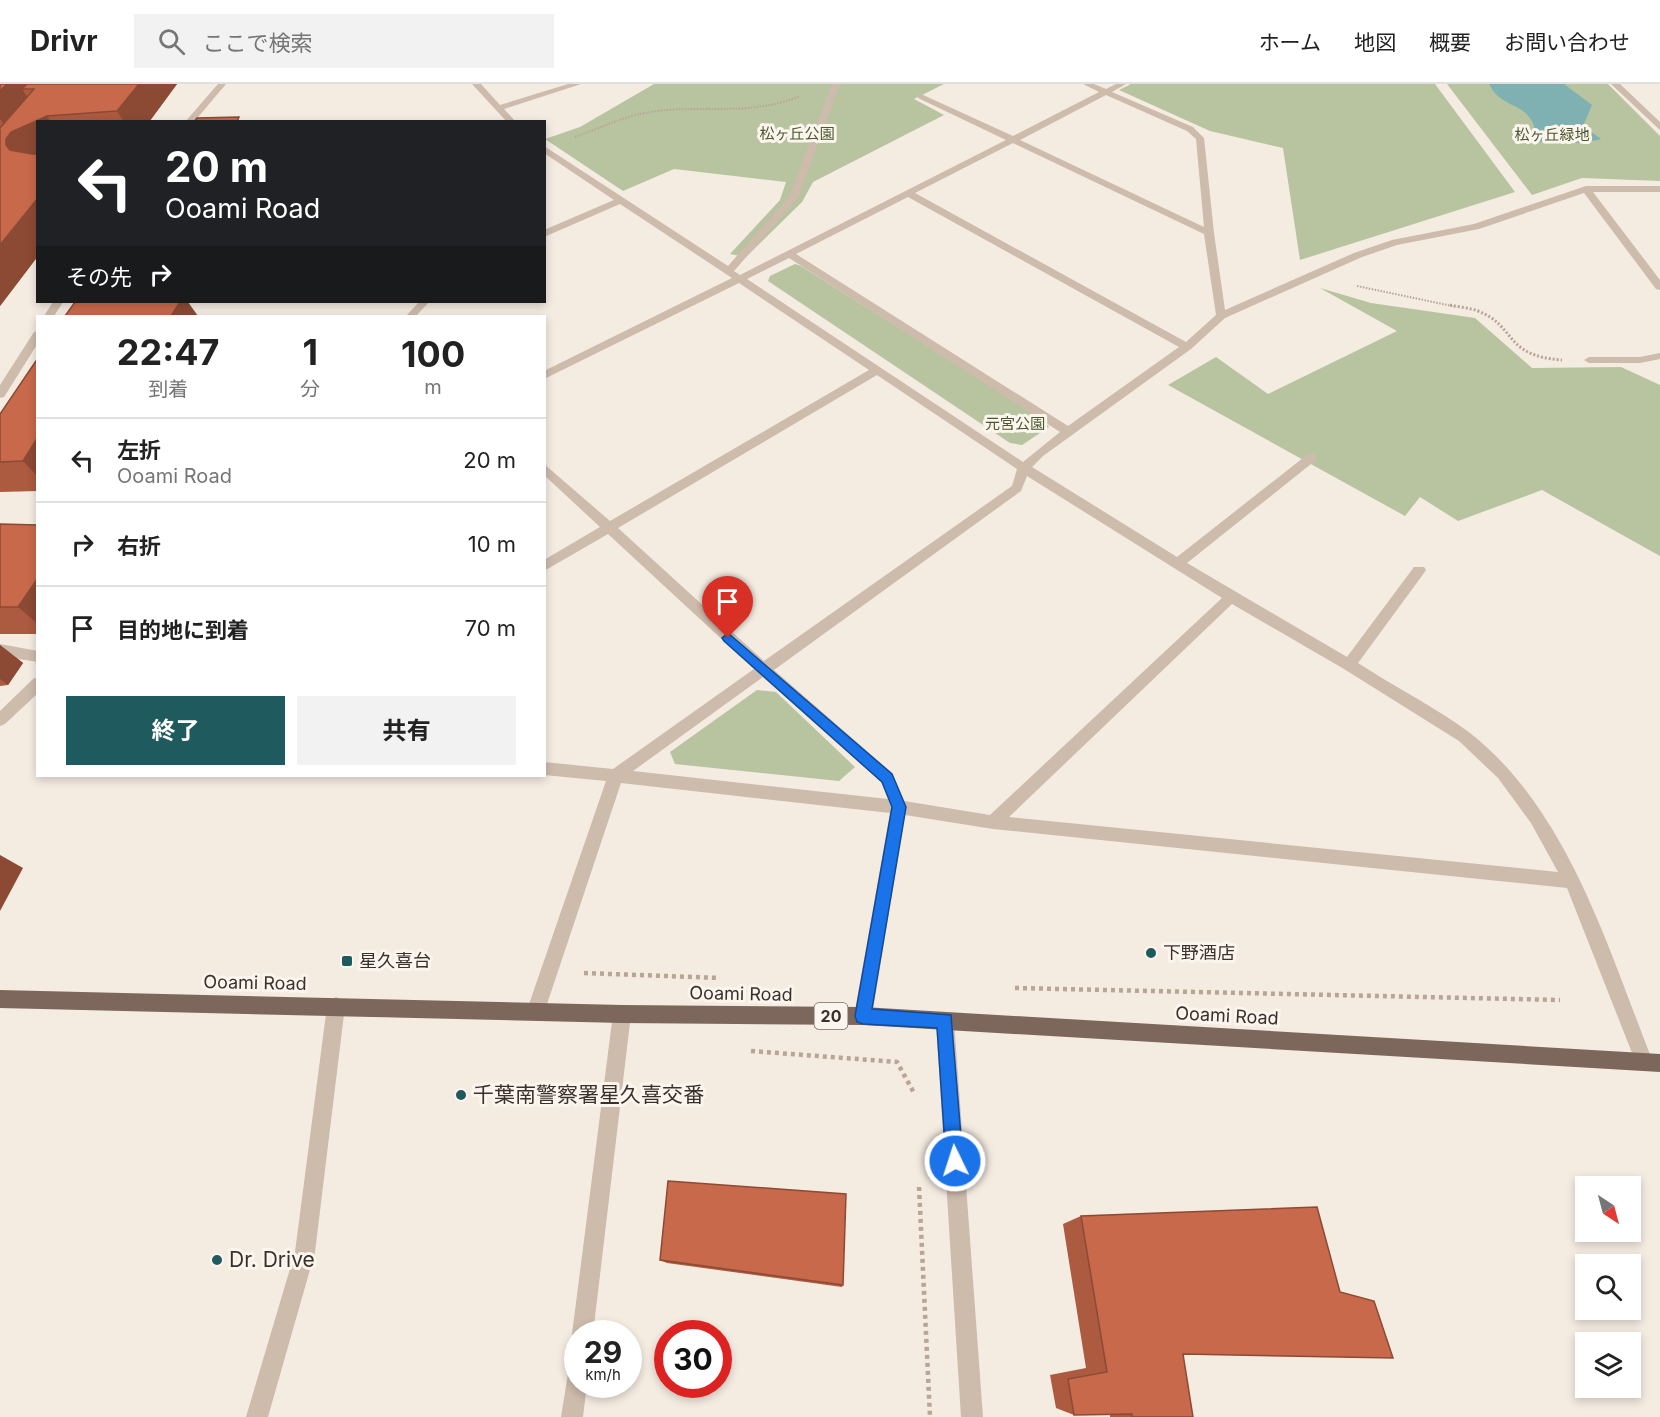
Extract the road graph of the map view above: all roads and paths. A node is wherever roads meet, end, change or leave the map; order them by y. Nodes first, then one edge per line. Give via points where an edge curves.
1 (222, 84) edge
2 (476, 84) edge
3 (577, 84) edge
4 (836, 84) edge
5 (1086, 84) edge
6 (1122, 84) edge
7 (1615, 84) edge
8 (1106, 92) junction
9 (805, 94) dead end
10 (921, 96) dead end
11 (499, 108) junction
12 (191, 120) edge
13 (510, 120) edge
14 (1660, 127) edge
15 (566, 140) dead end
16 (1013, 140) junction
17 (546, 150) edge
18 (1586, 189) junction
19 (1660, 189) edge
20 (908, 193) junction
21 (621, 200) junction
22 (546, 233) edge
23 (1209, 233) junction
24 (789, 254) junction
25 (1320, 273) junction
26 (734, 274) junction
27 (1660, 287) edge
28 (423, 303) edge
29 (412, 315) edge
30 (1221, 316) junction
31 (36, 337) edge
32 (1187, 347) junction
33 (1660, 356) edge
34 (1589, 360) joint
35 (876, 371) junction
36 (546, 375) edge
37 (0, 394) edge
38 (1069, 432) junction
39 (1312, 457) dead end
40 (1024, 468) junction
41 (546, 470) edge
42 (609, 528) junction
43 (1178, 563) junction
44 (546, 565) edge
45 (1419, 570) dead end
46 (1231, 597) junction
47 (0, 650) edge
48 (36, 657) edge
49 (1350, 665) junction
50 (762, 669) junction
51 (36, 685) edge
52 (0, 720) edge
53 (546, 768) edge
54 (616, 775) junction
55 (899, 807) junction
56 (993, 822) junction
57 (1572, 881) junction
58 (577, 972) dead end
59 (729, 979) dead end
60 (1010, 988) dead end
61 (0, 999) edge
62 (1560, 1000) dead end
63 (336, 1006) junction
64 (536, 1010) junction
65 (622, 1014) junction
66 (863, 1016) junction
67 (945, 1021) junction
68 (743, 1051) dead end
69 (1652, 1063) edge
70 (915, 1103) dead end
71 (919, 1184) dead end
72 (584, 1320) edge
73 (574, 1398) edge
74 (257, 1417) edge
75 (572, 1417) edge
76 (930, 1417) edge
77 (972, 1417) edge

1 - 12 street
2 - 11 street
3 - 11 street
4 - 26 street via 793,198
5 - 8 street
6 - 8 street
7 - 14 street
8 - 16 street
8 - 23 street via 1190,129 1200,138
9 - 15 path via 784,104 739,112 648,112
10 - 16 street
11 - 13 street
16 - 20 street
16 - 23 street
17 - 21 street
18 - 19 street
18 - 25 street via 1476,227 1395,242
18 - 27 street
20 - 24 street
20 - 32 street
21 - 22 street
21 - 26 street
23 - 30 street
24 - 26 street
24 - 38 street
25 - 30 street
25 - 34 path via 1360,288 1479,311 1491,318 1525,355 1539,360
26 - 35 street
26 - 36 street
28 - 29 street
30 - 32 street
31 - 37 street
32 - 38 street
33 - 34 street
35 - 40 street
35 - 42 street
38 - 40 street
39 - 43 street
40 - 43 street
40 - 50 street via 1017,488
41 - 42 street
42 - 44 street
42 - 50 street
43 - 46 street
45 - 49 street
46 - 49 street
46 - 56 street
47 - 48 street
49 - 57 street via 1464,737 1503,773 1537,818
50 - 54 street
50 - 55 street via 887,778
51 - 52 street
53 - 54 street
54 - 55 street
54 - 64 street
55 - 56 street
55 - 66 street
56 - 57 street
57 - 69 street
58 - 59 path
60 - 62 path
61 - 63 main road, Ooami Road / 20
63 - 64 main road, Ooami Road / 20
63 - 74 street via 305,1252
64 - 65 main road, Ooami Road / 20
65 - 66 main road, Ooami Road / 20
65 - 72 street
66 - 67 main road, Ooami Road / 20
67 - 69 main road, Ooami Road / 20
67 - 77 street
68 - 70 path via 897,1062 914,1091
71 - 76 path
73 - 75 street

